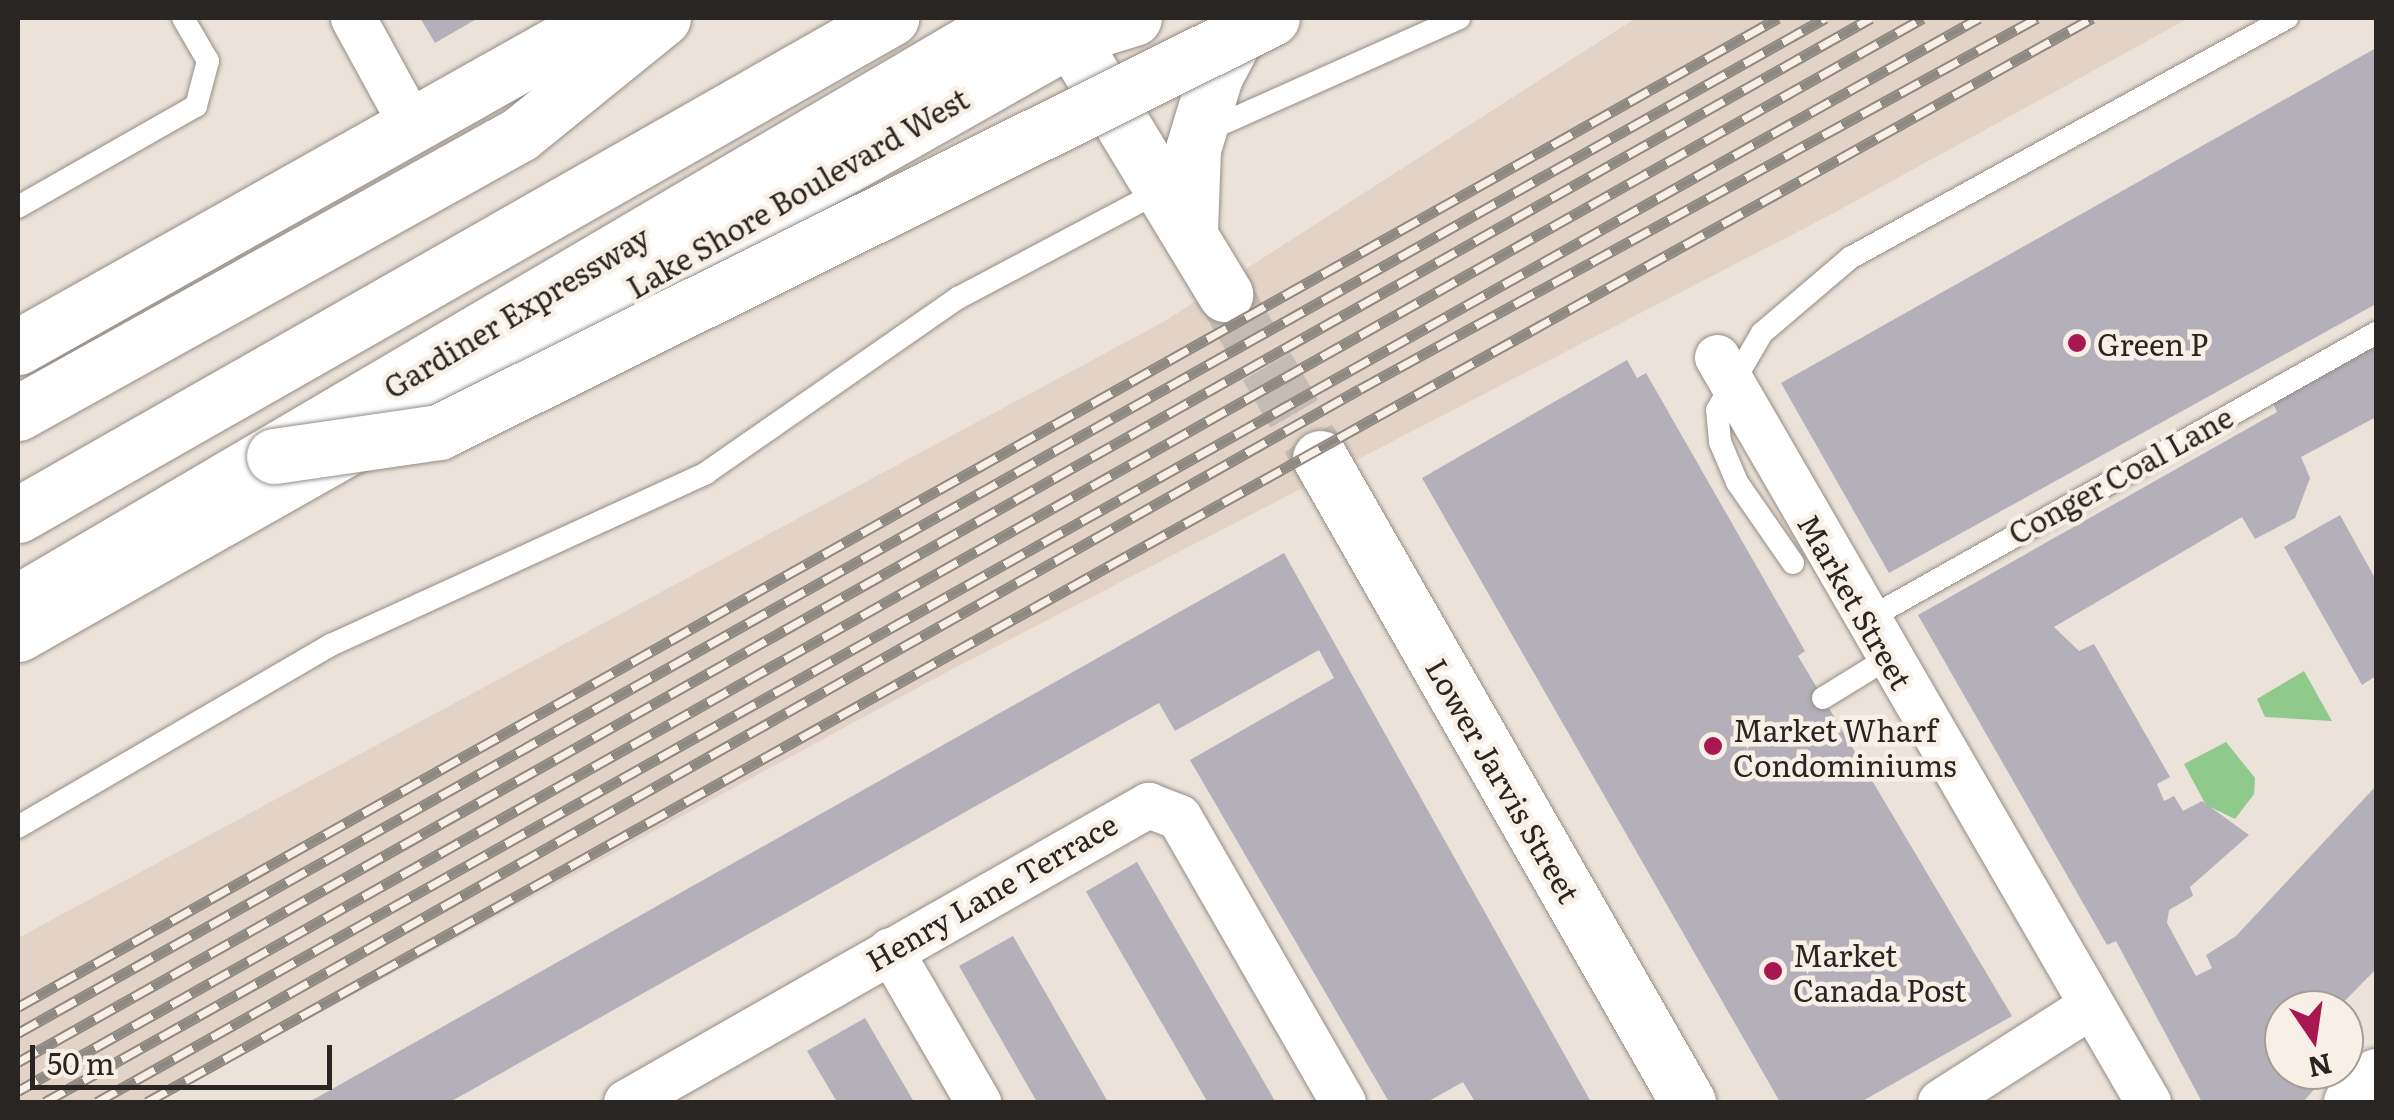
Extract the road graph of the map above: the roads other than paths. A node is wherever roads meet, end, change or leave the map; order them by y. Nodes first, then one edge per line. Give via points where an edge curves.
1 (184, 18) edge
2 (353, 18) edge
3 (603, 18) edge
4 (662, 18) edge
5 (891, 18) edge
6 (1012, 18) edge
7 (1134, 18) edge
8 (1246, 18) edge
9 (1272, 18) edge
10 (1459, 18) edge
11 (2287, 18) edge
12 (1078, 24) edge
13 (411, 124) junction
14 (1196, 137) junction
15 (18, 207) edge
16 (1177, 210) junction
17 (1225, 294) tunnel mouth
18 (2376, 333) edge
19 (18, 347) edge
20 (1725, 371) junction
21 (18, 414) edge
22 (274, 456) junction
23 (1320, 458) tunnel mouth
24 (18, 515) edge
25 (1793, 562) dead end
26 (18, 602) edge
27 (1866, 620) junction
28 (18, 634) edge
29 (1888, 658) junction
30 (1823, 698) dead end
31 (18, 827) edge
32 (890, 950) junction
33 (2090, 1006) junction
34 (2376, 1076) edge
35 (626, 1102) edge
36 (978, 1102) edge
37 (1343, 1102) edge
38 (1688, 1102) edge
39 (1940, 1102) edge
40 (2148, 1102) edge
41 (2350, 1102) edge

1 - 15 lane via 208,62 196,106
2 - 13 street
3 - 13 main road
4 - 21 main road via 520,134
5 - 24 main road
6 - 22 main road, Gardiner Expressway
7 - 12 main road, Lake Shore Boulevard West
8 - 14 main road
9 - 22 main road, bridge via 440,432
10 - 14 lane
11 - 20 lane via 1850,258
12 - 16 main road
12 - 28 main road, Lake Shore Boulevard West
13 - 19 main road
14 - 16 main road
16 - 17 main road
16 - 31 lane via 958,298 706,473 331,645
18 - 27 lane, Conger Coal Lane
20 - 25 lane via 1717,410 1720,442 1747,498
20 - 27 street, Market Street
22 - 26 main road, Gardiner Expressway
23 - 38 main road, Lower Jarvis Street
27 - 29 street, Market Street
29 - 30 lane
29 - 33 street, Market Street
32 - 35 street, Henry Lane Terrace
32 - 36 street
32 - 37 street, Henry Lane Terrace via 1122,814 1164,808 1178,817
33 - 39 street
33 - 40 street, Market Street
34 - 41 main road

